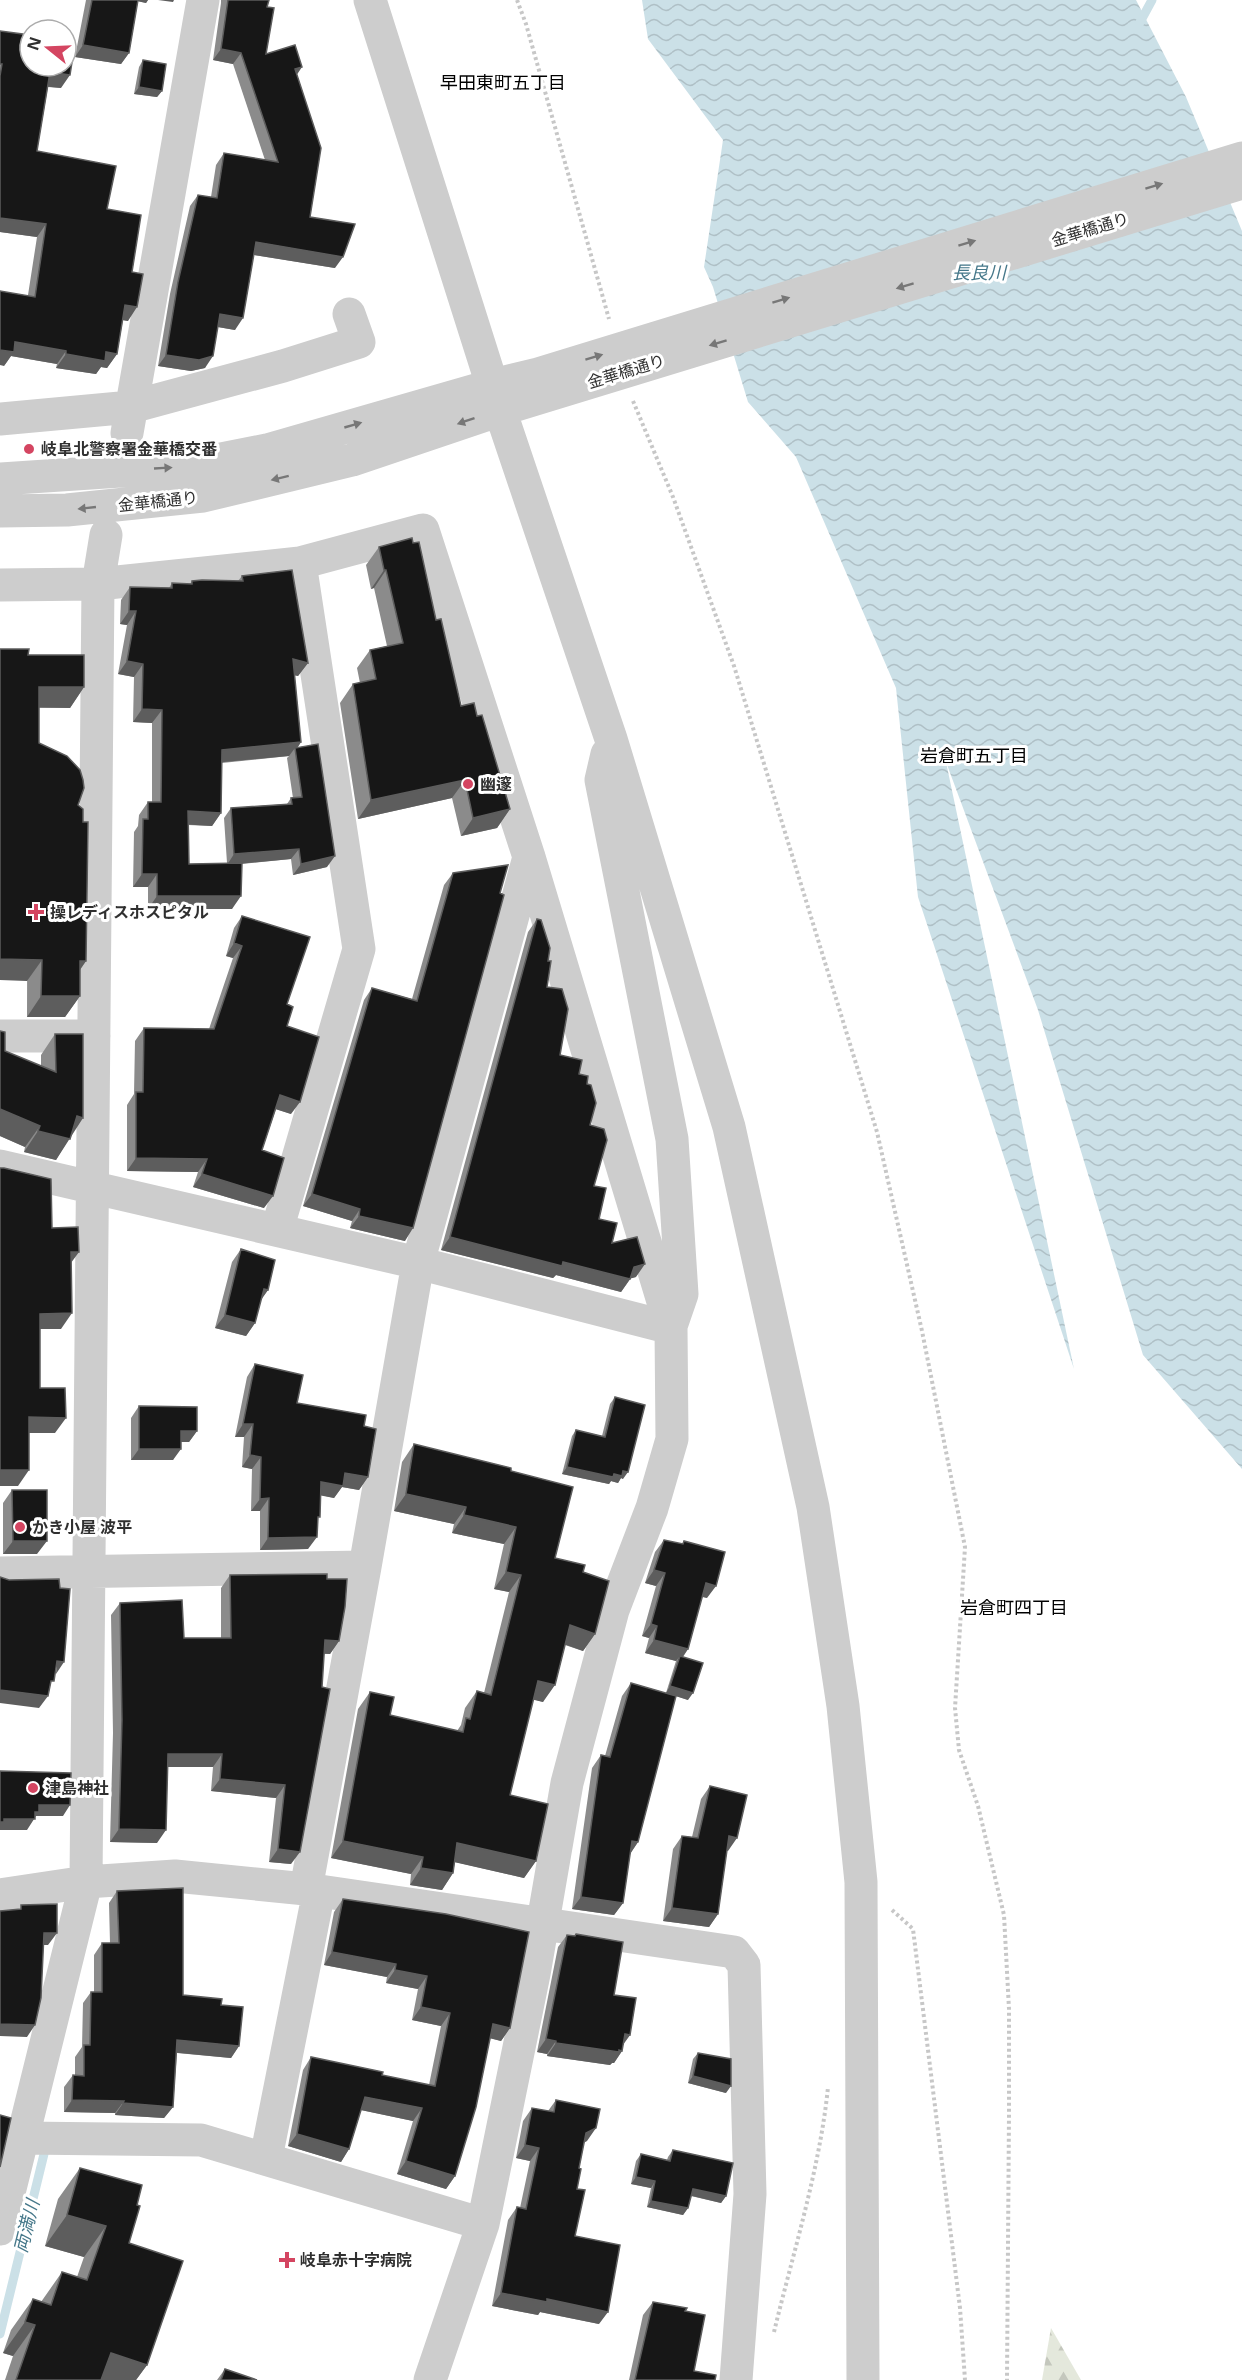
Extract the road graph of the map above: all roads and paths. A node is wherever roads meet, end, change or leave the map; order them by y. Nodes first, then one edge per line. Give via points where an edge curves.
1 (203, 0) edge
2 (370, 0) edge
3 (517, 0) edge
4 (1242, 158) edge
5 (1242, 183) edge
6 (349, 314) dead end
7 (610, 323) dead end
8 (540, 385) junction
9 (630, 392) dead end
10 (496, 397) junction
11 (0, 419) edge
12 (129, 420) junction
13 (0, 479) edge
14 (0, 511) edge
15 (106, 536) dead end
16 (300, 563) junction
17 (98, 584) junction
18 (0, 585) edge
19 (611, 740) junction
20 (529, 857) junction
21 (0, 1036) edge
22 (94, 1036) junction
23 (0, 1166) edge
24 (92, 1185) junction
25 (277, 1230) junction
26 (418, 1263) junction
27 (671, 1328) junction
28 (365, 1567) junction
29 (88, 1570) junction
30 (0, 1573) edge
31 (86, 1882) junction
32 (861, 1882) junction
33 (313, 1890) junction
34 (0, 1895) edge
35 (542, 1924) junction
36 (828, 2081) dead end
37 (23, 2138) junction
38 (266, 2158) junction
39 (483, 2224) junction
40 (0, 2229) edge
41 (772, 2340) dead end
42 (430, 2380) edge
43 (736, 2380) edge
44 (862, 2380) edge
45 (965, 2380) edge
46 (1007, 2380) edge

1 - 12 street
2 - 10 street
3 - 7 path
8 -> 4 street, 金華橋通り
5 -> 8 street, 金華橋通り
6 - 12 street via 359,342
8 - 10 street, 金華橋通り
9 - 46 path via 734,666 877,1132 963,1536 955,1708 959,1750 978,1806 1004,1915 1009,2010
13 -> 10 street, 金華橋通り via 181,467
10 -> 14 street, 金華橋通り via 352,460 203,496 68,510
10 - 19 street
11 - 12 street
15 - 17 street
16 - 17 street
16 - 20 street via 423,530
16 - 25 street via 359,949
17 - 18 street
17 - 22 street
19 - 27 street via 601,780 672,1139 682,1294
19 - 32 street via 729,1127 813,1507 843,1706
20 - 26 street
20 - 27 street
21 - 22 street
22 - 24 street
23 - 24 street
24 - 25 street
24 - 29 street
25 - 26 street
26 - 27 street
26 - 28 street
27 - 35 street via 672,1439 652,1508 610,1621 567,1783
28 - 29 street
28 - 33 street
29 - 30 street
29 - 31 street
31 - 33 street via 175,1876
31 - 34 street
31 - 37 street
32 - 44 street
32 - 45 path via 913,1929 960,2308
33 - 35 street
33 - 38 street
35 - 39 street
35 - 43 street via 715,1948 734,1952 744,1965 750,2194
36 - 41 path via 820,2138
37 - 38 street via 201,2140
37 - 40 street
38 - 39 street
39 - 42 street

